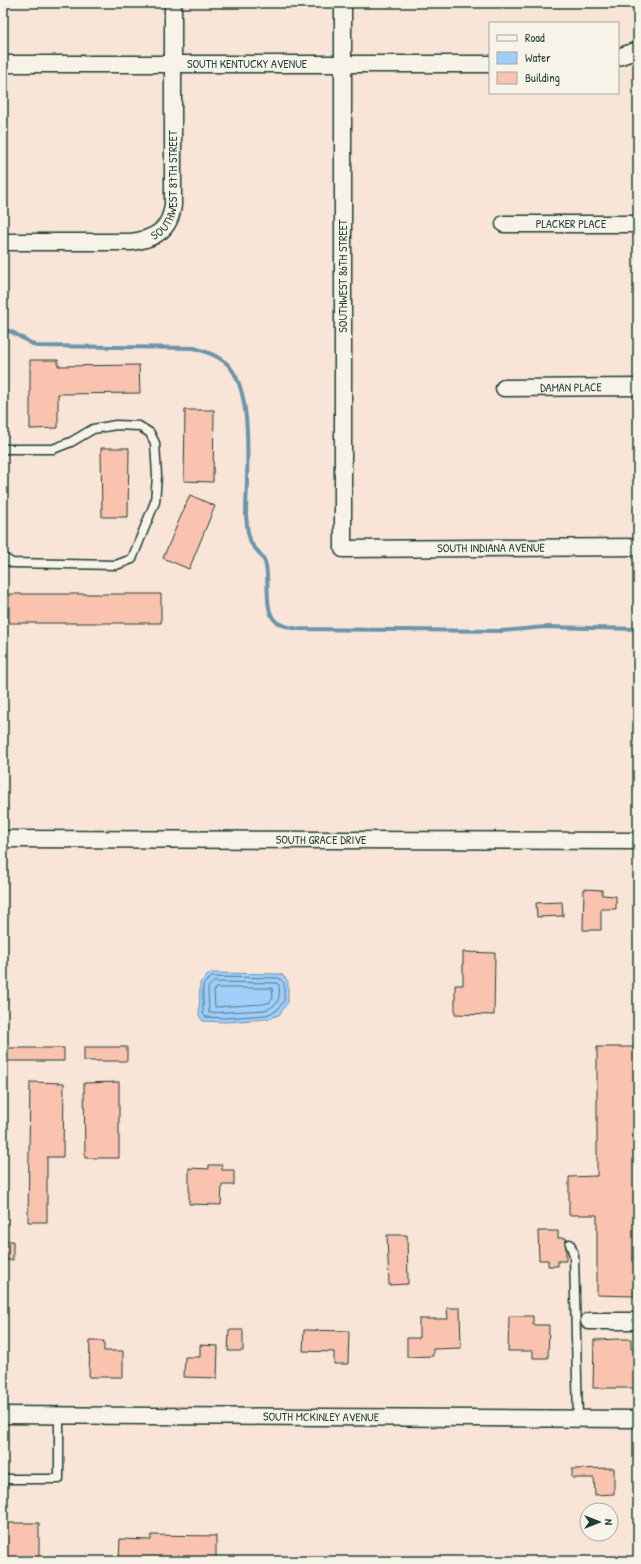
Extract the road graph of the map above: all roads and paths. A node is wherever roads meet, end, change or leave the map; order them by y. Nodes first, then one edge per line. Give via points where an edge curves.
1 (173, 3) edge
2 (343, 3) edge
3 (638, 50) edge
4 (619, 58) edge
5 (3, 64) edge
6 (174, 64) junction
7 (344, 64) junction
8 (489, 64) edge
9 (504, 224) dead end
10 (638, 224) edge
11 (3, 242) edge
12 (638, 387) edge
13 (504, 388) dead end
14 (3, 449) edge
15 (638, 547) edge
16 (343, 549) joint
17 (3, 557) edge
18 (3, 839) edge
19 (638, 841) edge
20 (570, 1244) dead end
21 (638, 1320) edge
22 (589, 1321) dead end
23 (3, 1415) edge
24 (59, 1416) junction
25 (578, 1419) junction
26 (638, 1420) edge
27 (3, 1478) edge

1 - 6 street, SOUTHWEST 87TH STREET
2 - 7 street, SOUTHWEST 86TH STREET
3 - 4 street
5 - 6 street, SOUTH KENTUCKY AVENUE
6 - 7 street, SOUTH KENTUCKY AVENUE
6 - 11 street, SOUTHWEST 87TH STREET via 173,206 171,219 164,229 145,239 131,242
7 - 8 street, SOUTH KENTUCKY AVENUE
7 - 16 street, SOUTHWEST 86TH STREET
9 - 10 street, PLACKER PLACE
12 - 13 street, DAMAN PLACE
14 - 17 lane via 53,449 93,429 116,425 139,426 150,432 155,443 157,476 155,502 132,559 116,565 12,564
15 - 16 street, SOUTH INDIANA AVENUE
18 - 19 street, SOUTH GRACE DRIVE
20 - 25 lane via 574,1256
21 - 22 street
23 - 24 street, SOUTH MCKINLEY AVENUE
24 - 25 street, SOUTH MCKINLEY AVENUE
24 - 27 lane via 59,1479
25 - 26 street, SOUTH MCKINLEY AVENUE

